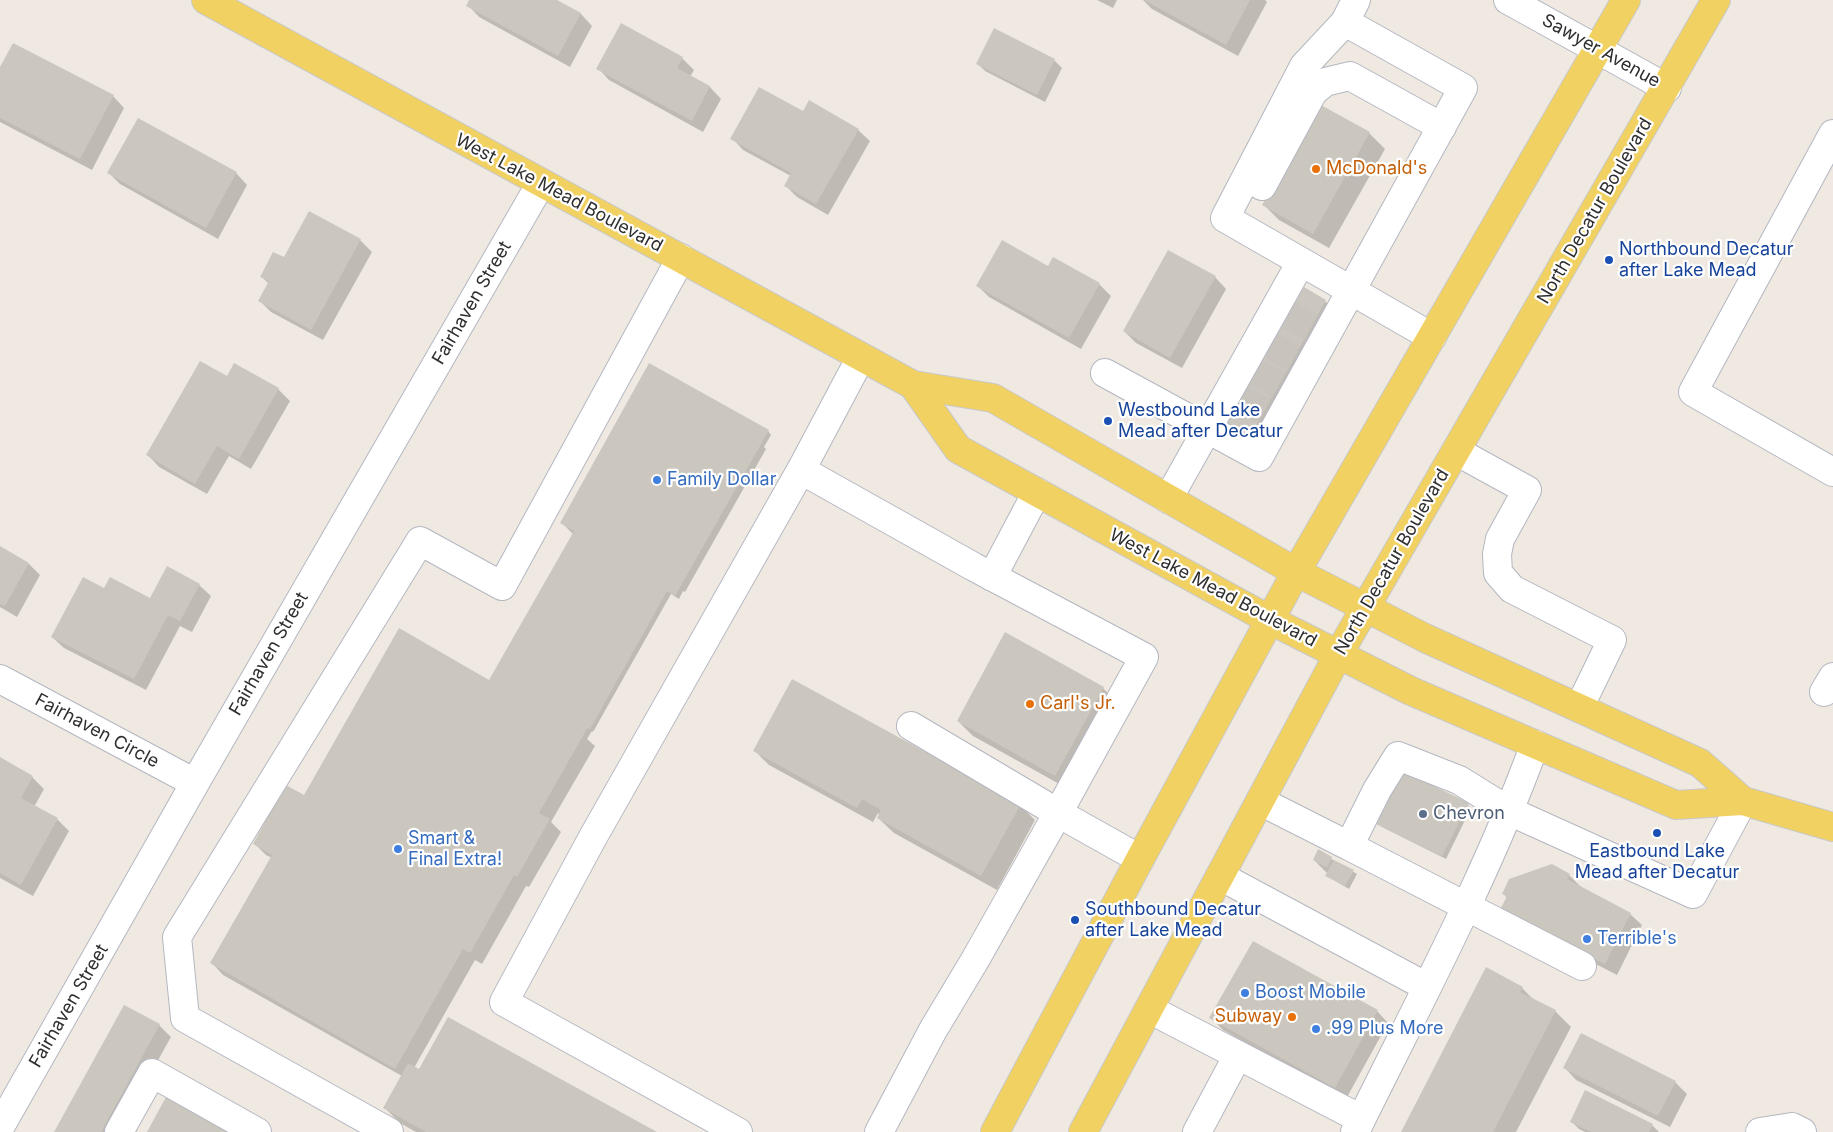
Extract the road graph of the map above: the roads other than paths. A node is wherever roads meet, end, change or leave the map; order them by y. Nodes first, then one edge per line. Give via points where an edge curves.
1 (206, 0) edge
2 (1508, 0) edge
3 (1626, 0) edge
4 (1716, 0) edge
5 (1351, 11) edge
6 (1598, 49) junction
7 (1667, 88) junction
8 (1442, 127) junction
9 (1833, 134) edge
10 (541, 183) junction
11 (1240, 227) junction
12 (681, 258) junction
13 (1301, 262) junction
14 (1352, 291) junction
15 (1300, 322) junction
16 (1432, 337) junction
17 (1283, 353) junction
18 (861, 357) junction
19 (1105, 373) dead end
20 (1268, 379) junction
21 (913, 385) junction
22 (1254, 405) junction
23 (1208, 428) junction
24 (1456, 451) junction
25 (801, 470) junction
26 (1833, 472) edge
27 (1037, 492) junction
28 (1168, 499) junction
29 (1296, 572) junction
30 (992, 576) junction
31 (1365, 608) junction
32 (1270, 620) junction
33 (1338, 655) junction
34 (0, 679) edge
35 (1579, 708) junction
36 (911, 726) dead end
37 (1535, 744) junction
38 (195, 783) junction
39 (1260, 801) junction
40 (1743, 801) junction
41 (1509, 811) junction
42 (1058, 813) junction
43 (1833, 827) edge
44 (1349, 846) junction
45 (1140, 859) junction
46 (1220, 876) junction
47 (1466, 906) junction
48 (1582, 966) dead end
49 (1427, 987) junction
50 (1149, 1009) junction
51 (1238, 1054) junction
52 (1358, 1125) edge
53 (0, 1126) edge
54 (119, 1132) edge
55 (257, 1132) edge
56 (389, 1132) edge
57 (738, 1132) edge
58 (879, 1132) edge
59 (995, 1132) edge
60 (1083, 1132) edge
61 (1198, 1132) edge
62 (1760, 1132) edge
63 (1802, 1132) edge

1 - 10 main road, West Lake Mead Boulevard
2 - 6 street, Sawyer Avenue
3 - 6 main road
4 - 7 main road, North Decatur Boulevard
5 - 8 street via 1463,88
5 - 11 street via 1304,66 1225,218
6 - 7 street, Sawyer Avenue
6 - 16 main road
7 - 24 main road, North Decatur Boulevard
8 - 11 street via 1350,76 1325,82 1313,92
8 - 14 street
9 - 26 street via 1693,392
10 - 12 main road, West Lake Mead Boulevard
10 - 38 street, Fairhaven Street
11 - 13 street
12 - 18 main road, West Lake Mead Boulevard
12 - 56 street via 502,586 420,541 177,937 185,1018
13 - 14 street
13 - 15 street
14 - 15 street
14 - 16 street
15 - 17 street
15 - 17 street
16 - 29 main road
17 - 20 street
17 - 20 street
18 - 21 main road, West Lake Mead Boulevard
18 - 25 street
19 - 23 street
20 - 22 street
20 - 22 street
21 - 27 main road, West Lake Mead Boulevard via 958,449
21 - 28 main road, West Lake Mead Boulevard via 993,398
22 - 23 street
22 - 23 street via 1259,457
23 - 28 street
24 - 31 main road, North Decatur Boulevard
24 - 35 street via 1527,490 1500,539 1498,573 1512,589 1612,640
25 - 30 street
25 - 57 street via 504,1002
27 - 30 street
27 - 32 main road, West Lake Mead Boulevard
28 - 29 main road, West Lake Mead Boulevard
29 - 31 main road, West Lake Mead Boulevard
29 - 32 main road
30 - 42 street via 1144,657
31 - 33 main road, North Decatur Boulevard
31 - 35 main road, West Lake Mead Boulevard
32 - 33 main road, West Lake Mead Boulevard
32 - 45 main road
33 - 37 main road, West Lake Mead Boulevard via 1411,691
33 - 39 main road, North Decatur Boulevard
34 - 38 street, Fairhaven Circle
35 - 40 main road, West Lake Mead Boulevard via 1700,763
36 - 42 street
37 - 40 main road, West Lake Mead Boulevard via 1676,805
37 - 41 street
38 - 53 street, Fairhaven Street
39 - 44 street
39 - 46 main road, North Decatur Boulevard
40 - 41 street via 1693,894
40 - 43 main road, West Lake Mead Boulevard
41 - 44 street via 1459,780 1398,756
41 - 47 street
42 - 45 street
42 - 58 street via 933,1030
44 - 47 street
45 - 59 main road
46 - 49 street
46 - 50 main road, North Decatur Boulevard
47 - 48 street
47 - 49 street
49 - 52 street
50 - 51 street
50 - 60 main road, North Decatur Boulevard
51 - 52 street
51 - 61 street
54 - 55 street via 152,1073
62 - 63 street via 1792,1127

